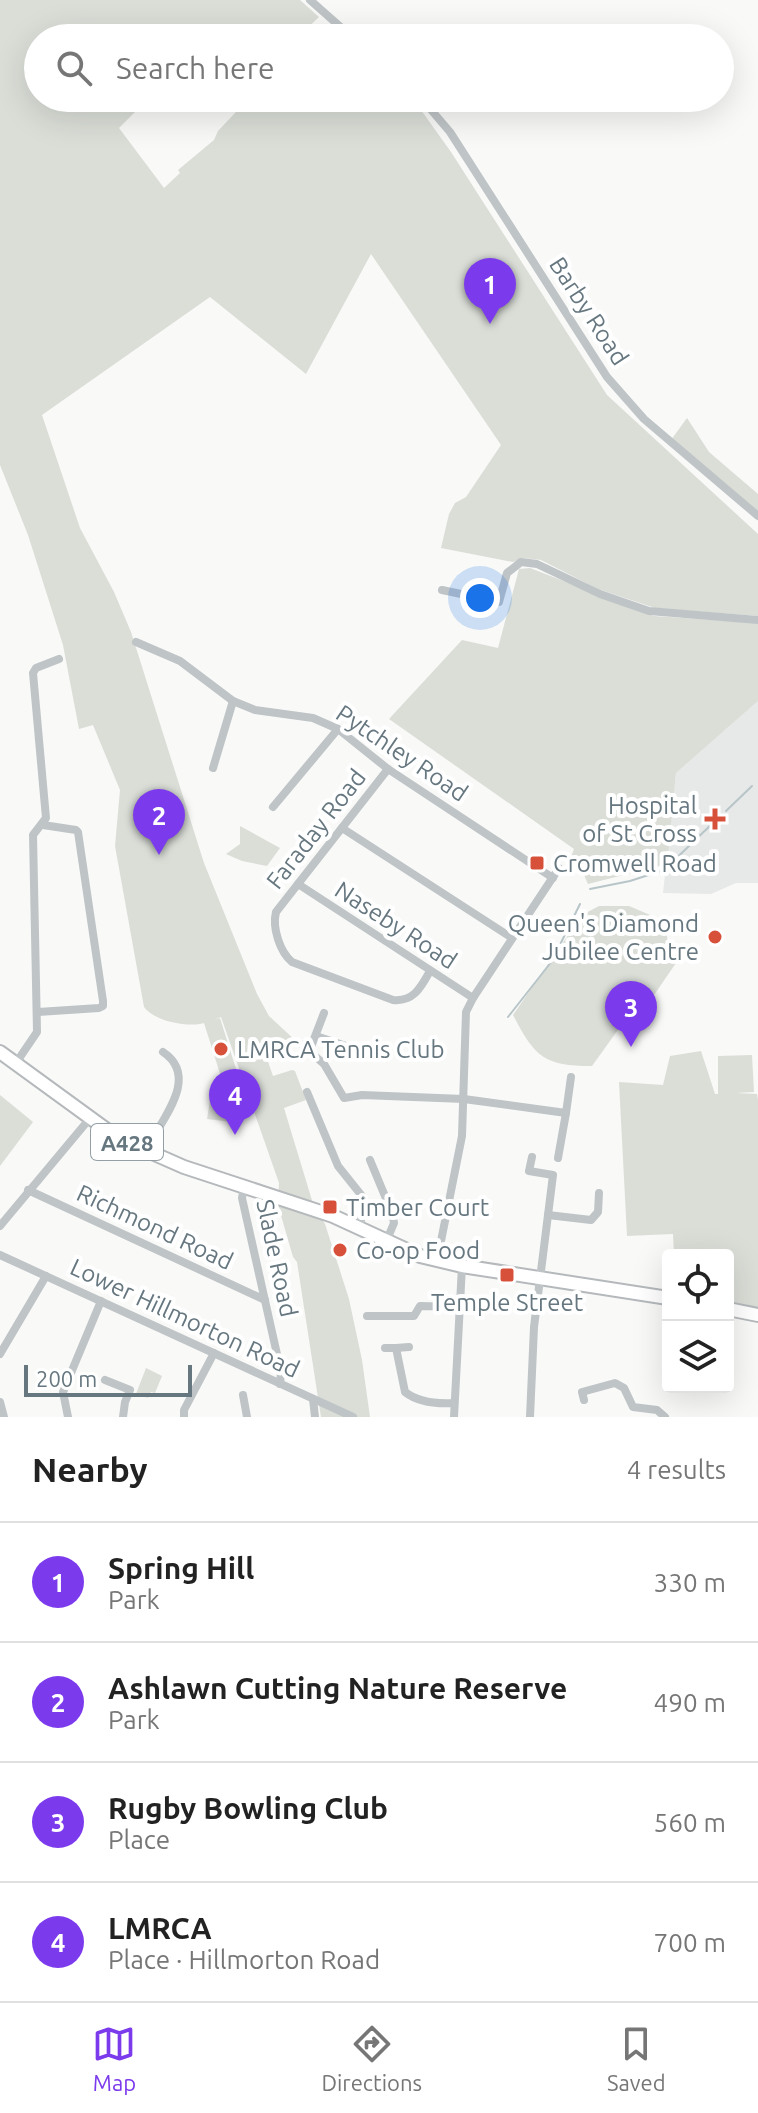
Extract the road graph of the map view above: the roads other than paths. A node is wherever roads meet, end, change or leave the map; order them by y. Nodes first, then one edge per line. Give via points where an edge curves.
1 (310, 0) edge
2 (337, 24) edge
3 (433, 112) edge
4 (758, 516) edge
5 (442, 590) dead end
6 (758, 620) edge
7 (136, 642) dead end
8 (59, 659) dead end
9 (233, 701) junction
10 (338, 729) junction
11 (213, 768) dead end
12 (388, 769) junction
13 (273, 807) dead end
14 (43, 825) junction
15 (342, 828) junction
16 (559, 868) dead end
17 (553, 878) junction
18 (298, 884) junction
19 (512, 938) junction
20 (430, 971) junction
21 (473, 998) junction
22 (38, 1012) junction
23 (324, 1013) dead end
24 (316, 1036) junction
25 (301, 1044) dead end
26 (358, 1050) dead end
27 (0, 1052) edge
28 (163, 1052) dead end
29 (309, 1052) junction
30 (16, 1063) junction
31 (571, 1077) dead end
32 (307, 1092) dead end
33 (464, 1099) junction
34 (566, 1113) junction
35 (91, 1117) junction
36 (146, 1151) junction
37 (532, 1157) dead end
38 (558, 1158) dead end
39 (374, 1164) dead end
40 (244, 1187) junction
41 (28, 1190) junction
42 (599, 1193) dead end
43 (548, 1215) junction
44 (0, 1226) edge
45 (359, 1228) junction
46 (386, 1242) junction
47 (0, 1255) edge
48 (437, 1261) junction
49 (462, 1266) junction
50 (46, 1276) junction
51 (541, 1277) junction
52 (662, 1297) edge
53 (265, 1300) junction
54 (101, 1301) junction
55 (460, 1307) junction
56 (734, 1310) edge
57 (758, 1315) edge
58 (367, 1316) dead end
59 (409, 1347) dead end
60 (385, 1348) dead end
61 (396, 1348) junction
62 (214, 1353) junction
63 (0, 1354) edge
64 (105, 1380) dead end
65 (280, 1384) junction
66 (582, 1392) dead end
67 (243, 1395) dead end
68 (315, 1400) junction
69 (0, 1402) edge
70 (454, 1403) junction
71 (4, 1417) edge
72 (68, 1417) edge
73 (123, 1417) edge
74 (184, 1417) edge
75 (247, 1417) edge
76 (315, 1417) edge
77 (353, 1417) edge
78 (454, 1417) edge
79 (530, 1417) edge
80 (665, 1417) edge

1 - 2 street
3 - 4 street, Barby Road via 623,397
5 - 6 street via 499,602 507,573 521,562 649,611
7 - 9 street, Pytchley Road via 180,661
8 - 14 street via 33,673
9 - 10 street, Pytchley Road via 255,710 313,718
9 - 11 street
10 - 12 street, Pytchley Road
10 - 13 street
12 - 15 street, Faraday Road
12 - 17 street, Pytchley Road
14 - 22 street via 33,835
14 - 22 street via 78,832 103,1006
15 - 18 street, Faraday Road
15 - 19 street
16 - 17 street
17 - 19 street
18 - 20 street, Naseby Road
18 - 20 street, Faraday Road via 276,912 274,924 285,954 298,965 401,1001 416,994
19 - 21 street
20 - 21 street, Naseby Road
21 - 33 street via 465,1018
22 - 30 street via 37,1032
23 - 24 street
24 - 26 street
24 - 29 street
25 - 29 street
27 - 30 highway, A428
28 - 36 street via 175,1054 179,1080 176,1097
29 - 33 street via 324,1064 344,1098
30 - 35 highway, A428
31 - 34 street
32 - 45 street via 317,1104 338,1166 362,1196
33 - 34 street
33 - 48 street
34 - 38 street
35 - 36 highway, A428
35 - 41 street
36 - 40 highway, A428
37 - 43 street via 529,1171 553,1175
39 - 46 street via 394,1223
40 - 45 highway, A428
40 - 53 street, Slade Road
41 - 44 street
41 - 53 street, Richmond Road
42 - 43 street via 598,1212 591,1220
43 - 51 street
45 - 46 highway, A428
46 - 48 highway, A428
47 - 50 street, Lower Hillmorton Road
48 - 49 highway, A428
49 - 51 highway, A428
49 - 55 street
50 - 54 street, Lower Hillmorton Road
50 - 63 street
51 - 52 highway, A428
51 - 79 street
53 - 65 street, Slade Road
54 - 62 street, Lower Hillmorton Road
54 - 72 street via 63,1392
55 - 58 street via 420,1306 414,1316
55 - 70 street
56 - 57 highway
59 - 61 street
60 - 61 street
61 - 70 street via 405,1392 419,1400
62 - 65 street, Lower Hillmorton Road
62 - 74 street
64 - 73 street via 130,1390
65 - 68 street, Lower Hillmorton Road
66 - 80 street via 615,1383 624,1388 633,1407 657,1410
67 - 75 street
68 - 76 street
68 - 77 street, Lower Hillmorton Road
69 - 71 street
70 - 78 street

